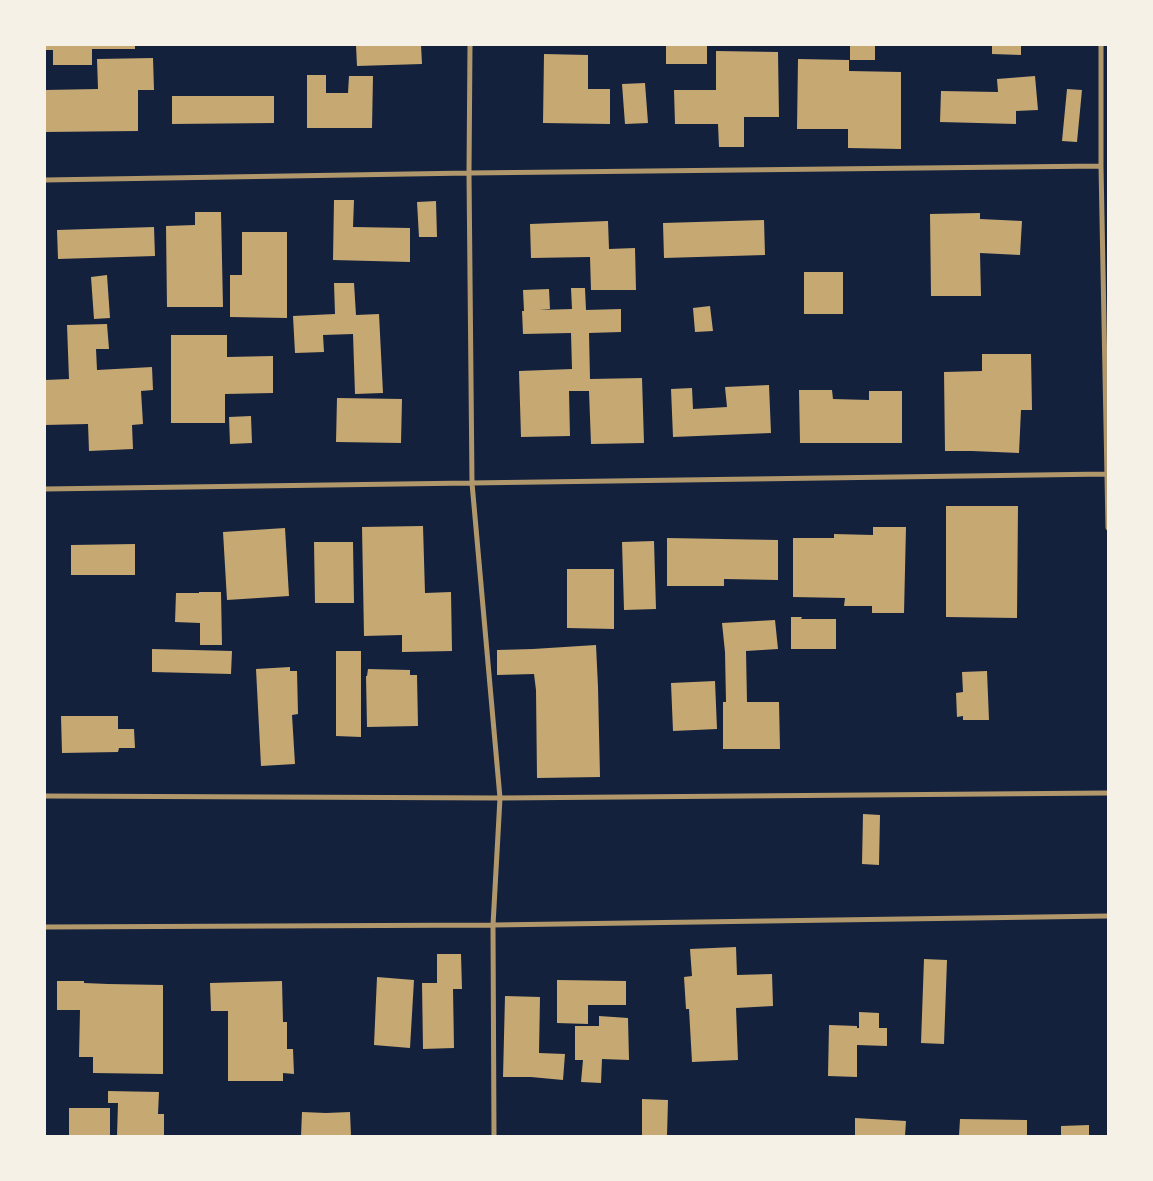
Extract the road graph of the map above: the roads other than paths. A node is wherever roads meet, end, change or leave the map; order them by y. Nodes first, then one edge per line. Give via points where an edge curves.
1 (470, 45) edge
2 (1101, 45) edge
3 (1100, 166) junction
4 (468, 173) junction
5 (45, 180) edge
6 (1107, 474) edge
7 (472, 483) junction
8 (45, 489) edge
9 (1108, 528) edge
10 (1108, 793) edge
11 (45, 796) edge
12 (500, 798) junction
13 (1108, 916) edge
14 (493, 925) junction
15 (45, 926) edge
16 (494, 1136) edge

1 - 4 street
2 - 3 street
3 - 4 street
3 - 6 street
4 - 5 street
4 - 7 street
6 - 7 street
6 - 9 street
7 - 8 street
7 - 12 street
10 - 12 street
11 - 12 street
12 - 14 street
13 - 14 street
14 - 15 street
14 - 16 street

